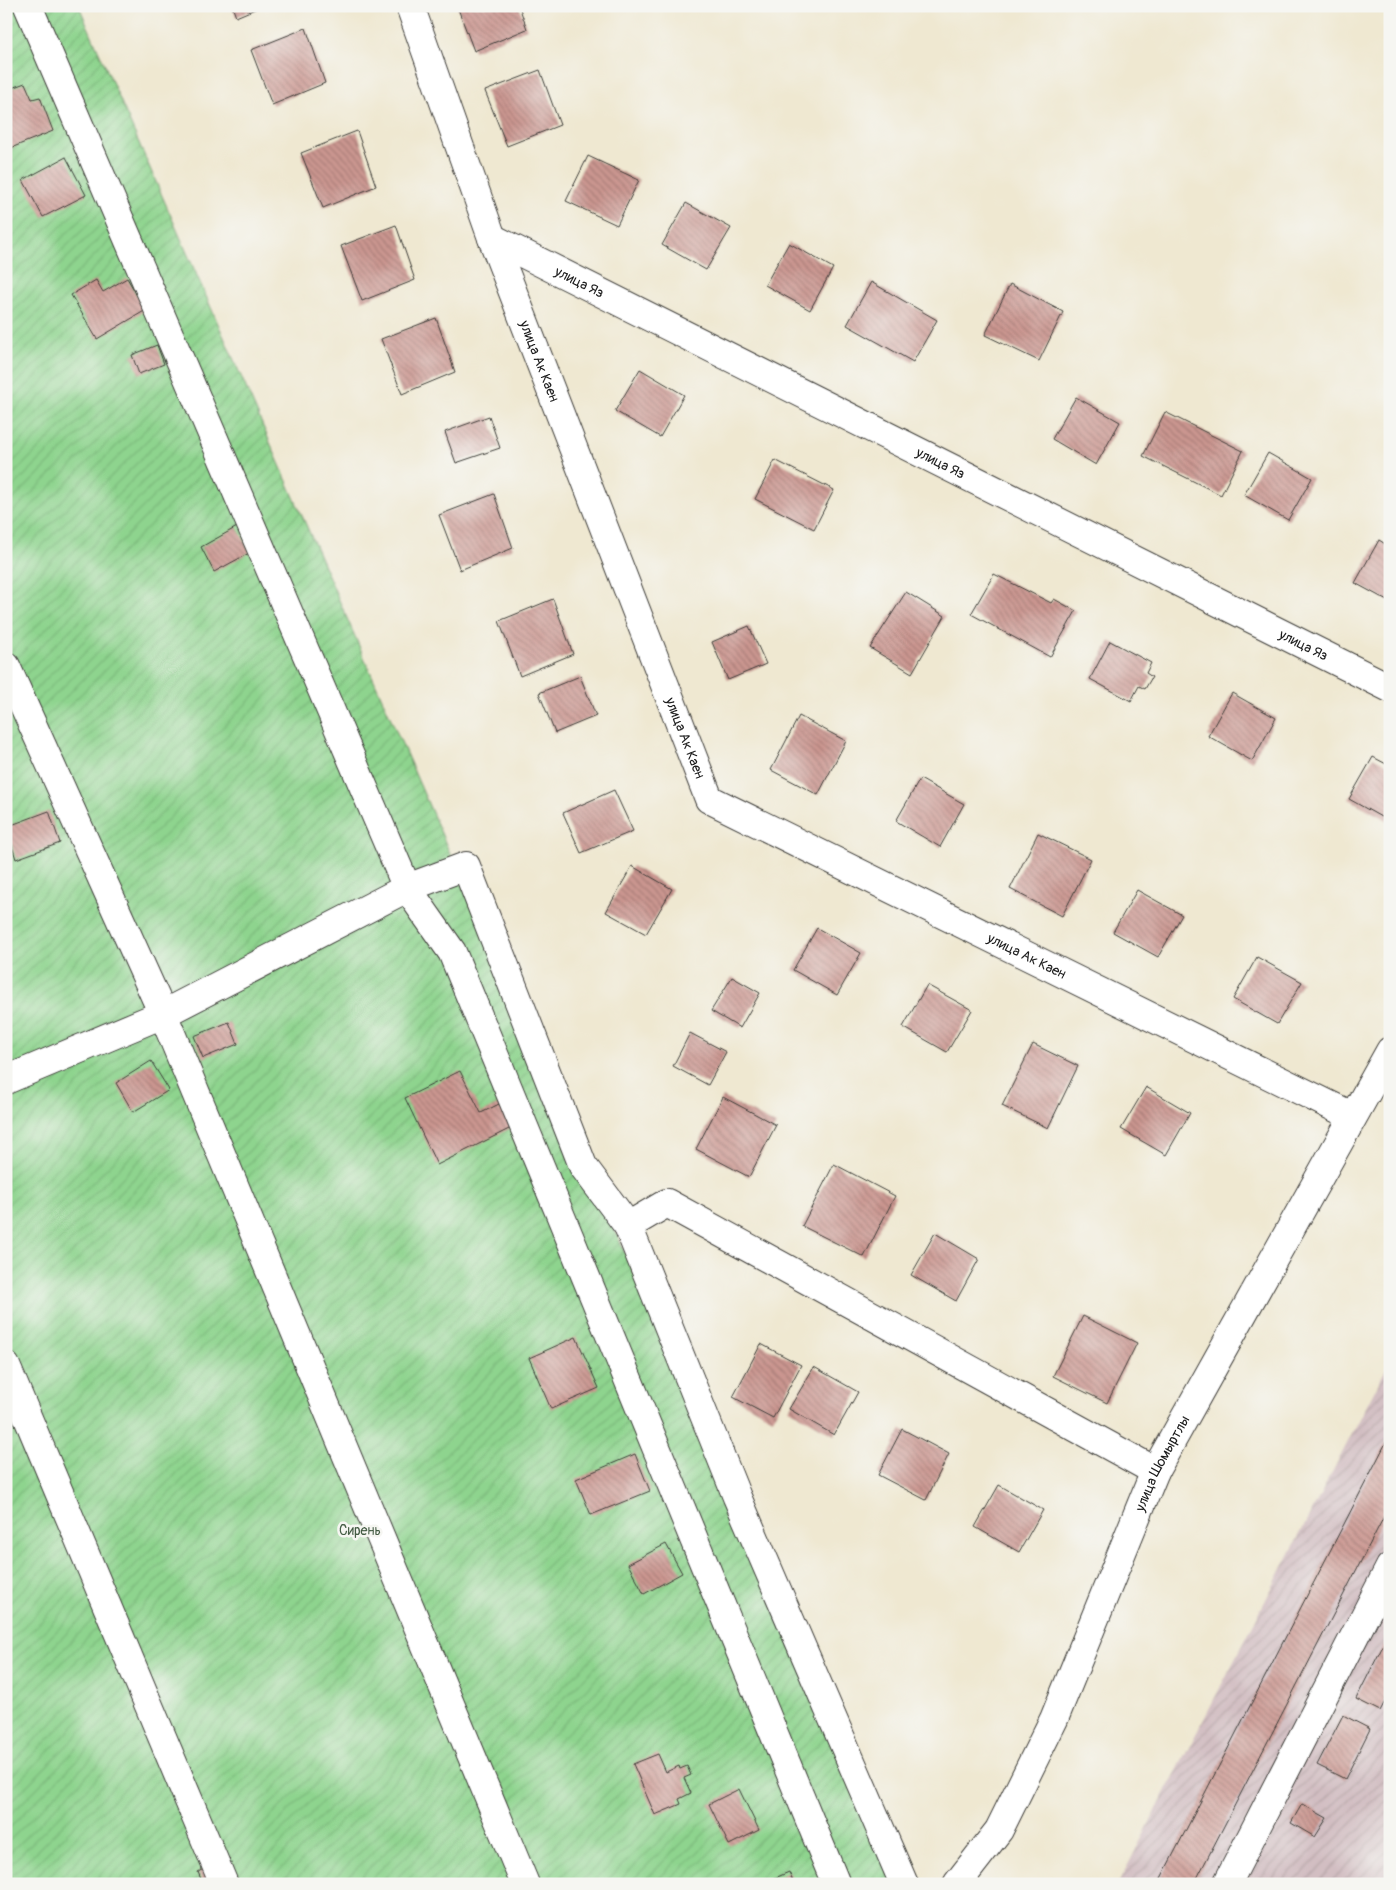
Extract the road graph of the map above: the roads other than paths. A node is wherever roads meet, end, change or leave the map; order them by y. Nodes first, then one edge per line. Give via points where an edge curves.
1 (28, 6) edge
2 (410, 6) edge
3 (492, 238) junction
4 (6, 666) edge
5 (1390, 688) edge
6 (407, 888) junction
7 (163, 1014) junction
8 (1390, 1051) edge
9 (6, 1080) edge
10 (1352, 1116) junction
11 (628, 1226) junction
12 (6, 1366) edge
13 (1155, 1471) junction
14 (1390, 1567) edge
15 (224, 1884) edge
16 (525, 1884) edge
17 (836, 1884) edge
18 (904, 1884) edge
19 (957, 1884) edge
20 (1227, 1884) edge

1 - 6 street
2 - 3 street, улица Ак Каен
3 - 5 street, улица Яз
3 - 10 street, улица Ак Каен via 709,799
4 - 7 street
6 - 7 street
6 - 11 street via 466,866 584,1166
6 - 17 street via 452,952
7 - 9 street
7 - 16 street
8 - 10 street, улица Шомыртлы
10 - 13 street, улица Шомыртлы
11 - 13 street via 667,1203
11 - 18 street via 737,1496
12 - 15 street
13 - 19 street, улица Шомыртлы via 1054,1719 999,1830
14 - 20 street

